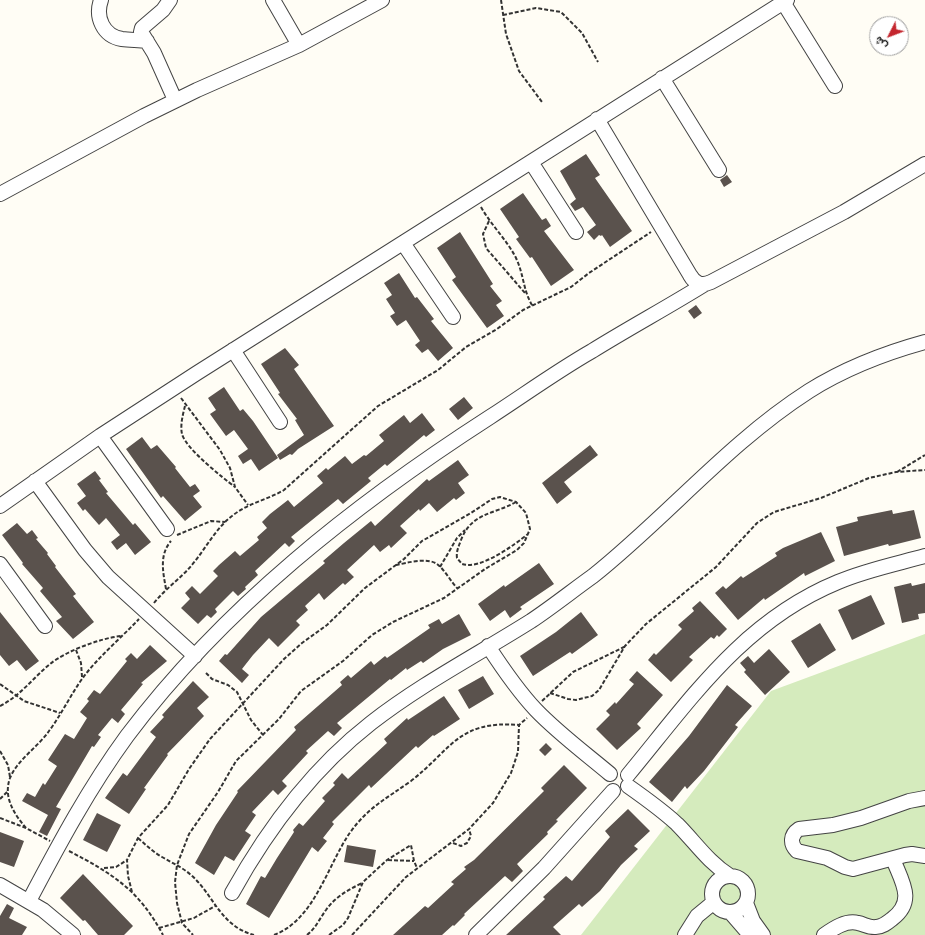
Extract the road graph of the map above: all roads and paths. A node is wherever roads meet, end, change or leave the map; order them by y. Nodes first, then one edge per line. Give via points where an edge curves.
1 (101, 0) edge
2 (170, 0) edge
3 (273, 0) edge
4 (382, 0) edge
5 (501, 0) edge
6 (785, 1) edge
7 (503, 15) junction
8 (147, 42) junction
9 (299, 46) junction
10 (598, 62) dead end
11 (662, 78) junction
12 (836, 86) dead end
13 (175, 100) junction
14 (542, 102) dead end
15 (597, 119) junction
16 (531, 162) junction
17 (925, 164) edge
18 (719, 170) dead end
19 (0, 194) edge
20 (481, 207) dead end
21 (489, 221) junction
22 (660, 226) junction
23 (576, 232) dead end
24 (404, 243) junction
25 (704, 284) junction
26 (526, 294) junction
27 (532, 305) junction
28 (453, 317) dead end
29 (925, 342) edge
30 (233, 350) junction
31 (181, 398) dead end
32 (185, 406) junction
33 (280, 422) dead end
34 (100, 436) junction
35 (925, 455) edge
36 (925, 470) edge
37 (896, 472) junction
38 (35, 481) junction
39 (235, 487) junction
40 (516, 502) junction
41 (248, 505) junction
42 (0, 506) edge
43 (225, 522) junction
44 (167, 529) dead end
45 (465, 529) junction
46 (529, 534) junction
47 (925, 556) edge
48 (0, 564) edge
49 (396, 565) junction
50 (440, 567) junction
51 (166, 589) junction
52 (458, 589) junction
53 (146, 612) junction
54 (45, 626) dead end
55 (123, 636) junction
56 (488, 646) junction
57 (625, 646) junction
58 (76, 650) junction
59 (195, 656) junction
60 (206, 673) dead end
61 (82, 679) junction
62 (0, 684) edge
63 (550, 693) junction
64 (15, 696) junction
65 (243, 703) junction
66 (0, 706) edge
67 (535, 709) junction
68 (60, 713) junction
69 (520, 726) junction
70 (263, 734) junction
71 (0, 751) edge
72 (610, 774) junction
73 (10, 777) junction
74 (628, 780) junction
75 (8, 791) junction
76 (613, 791) junction
77 (0, 798) edge
78 (925, 798) edge
79 (0, 818) edge
80 (26, 828) junction
81 (469, 829) junction
82 (138, 838) junction
83 (453, 842) junction
84 (59, 846) junction
85 (705, 856) junction
86 (925, 856) edge
87 (893, 859) junction
88 (127, 860) junction
89 (387, 860) junction
90 (414, 862) junction
91 (177, 865) junction
92 (102, 868) junction
93 (417, 868) junction
94 (730, 876) junction
95 (363, 882) junction
96 (0, 885) edge
97 (714, 886) junction
98 (132, 892) junction
99 (232, 893) dead end
100 (29, 901) junction
101 (714, 902) junction
102 (746, 904) junction
103 (215, 906) junction
104 (730, 912) junction
105 (182, 923) junction
106 (159, 928) junction
107 (73, 935) edge
108 (163, 935) edge
109 (193, 935) edge
110 (254, 935) edge
111 (274, 935) edge
112 (307, 935) edge
113 (329, 935) edge
114 (352, 935) edge
115 (476, 935) edge
116 (685, 935) edge
117 (750, 935) edge
118 (763, 935) edge
119 (824, 935) edge

1 - 8 street via 100,18 105,30 116,38
2 - 8 street via 163,10 142,28 142,36
3 - 9 street
4 - 9 street
5 - 7 path
6 - 11 street
6 - 12 street
7 - 10 path via 536,8 561,12 582,33
7 - 14 path via 506,34 519,71
8 - 13 street
9 - 13 street
11 - 15 street
11 - 18 street
13 - 19 street
15 - 16 street
15 - 22 street
16 - 23 street
16 - 24 street
17 - 25 street via 793,240
20 - 21 path
21 - 26 path via 516,258
21 - 26 path via 483,234 486,248
22 - 25 street via 692,278 697,283
22 - 27 path via 571,287
24 - 28 street
24 - 30 street
25 - 59 street via 571,364 394,482 274,579
26 - 27 path
27 - 41 path via 466,347 438,370 378,406 284,490
29 - 56 street via 861,364 804,395 772,417 729,452 607,564 552,607
30 - 33 street
30 - 34 street
31 - 32 path
32 - 39 path via 220,450 230,468
32 - 39 path via 181,425 184,439 215,471
34 - 38 street
34 - 44 street
35 - 37 path
36 - 37 path
37 - 57 path via 860,481 821,498 782,508 765,517 716,567 646,624
38 - 42 street
38 - 53 street via 96,564
39 - 41 path
40 - 45 path via 478,518
40 - 46 path via 526,513
40 - 49 path via 500,497 492,499 422,541
41 - 43 path
43 - 51 path via 190,567
43 - 51 path via 216,520 197,525 172,539 163,556
45 - 46 path via 457,554 459,561 466,565 495,556
45 - 50 path
46 - 52 path via 517,550
47 - 74 street via 860,573 836,583 770,621 710,674
48 - 54 street
49 - 50 path via 429,561
49 - 65 path via 365,588 327,625 291,652
50 - 52 path
51 - 53 path
52 - 70 path via 382,628 301,692
53 - 55 path
53 - 59 street
55 - 58 path
55 - 61 path
56 - 67 street via 510,679
56 - 99 street via 395,705 328,761 281,814
57 - 63 path via 579,668
57 - 63 path via 604,683 592,696 576,700
58 - 61 path via 81,663
58 - 64 path via 50,664
59 - 84 street via 122,744 94,784
60 - 65 path via 212,679 234,689
61 - 68 path
62 - 64 path
63 - 67 path
64 - 66 path
64 - 68 path via 33,705
65 - 70 path via 251,720
65 - 82 path via 210,739 168,804
67 - 69 path
67 - 72 street
68 - 73 path via 49,732
69 - 81 path via 518,752 506,784 484,815
69 - 111 path via 488,726 458,738 412,780 378,803 350,834 310,904 295,922
70 - 91 path via 230,769 218,792 189,834
71 - 73 path via 8,765
72 - 74 street via 619,770
72 - 76 street via 608,783
73 - 75 path
74 - 76 street via 624,791
74 - 85 street via 678,825
75 - 77 path
75 - 80 path via 14,812
76 - 115 street via 549,863
78 - 87 street via 833,825 799,829 791,839 797,851 827,858 849,869
79 - 80 path
80 - 84 path
81 - 83 path
81 - 83 path via 471,836 467,843 461,846
82 - 88 path
82 - 91 path
83 - 93 path
84 - 92 path
84 - 100 street
85 - 94 street
85 - 97 street
86 - 87 street via 912,854
87 - 119 street via 905,892 905,902 900,912 878,927 849,922
88 - 92 path via 116,867
88 - 98 path
89 - 90 path
89 - 90 path via 411,845
89 - 95 path
90 - 93 path
91 - 103 path via 198,882
91 - 105 path via 176,893
92 - 98 path via 119,879
93 - 114 path
94 - 97 street via 718,880
94 - 102 street via 739,878 746,885
95 - 112 path via 333,901
95 - 113 path via 348,918
96 - 100 street
97 - 101 street
98 - 106 path via 150,911
100 - 107 street via 57,920
101 - 104 street via 719,908
101 - 116 street via 697,916
102 - 104 street via 737,911
102 - 118 street via 753,921
103 - 105 path
103 - 110 path via 230,923
104 - 117 street
105 - 106 path
105 - 109 path
106 - 108 path

